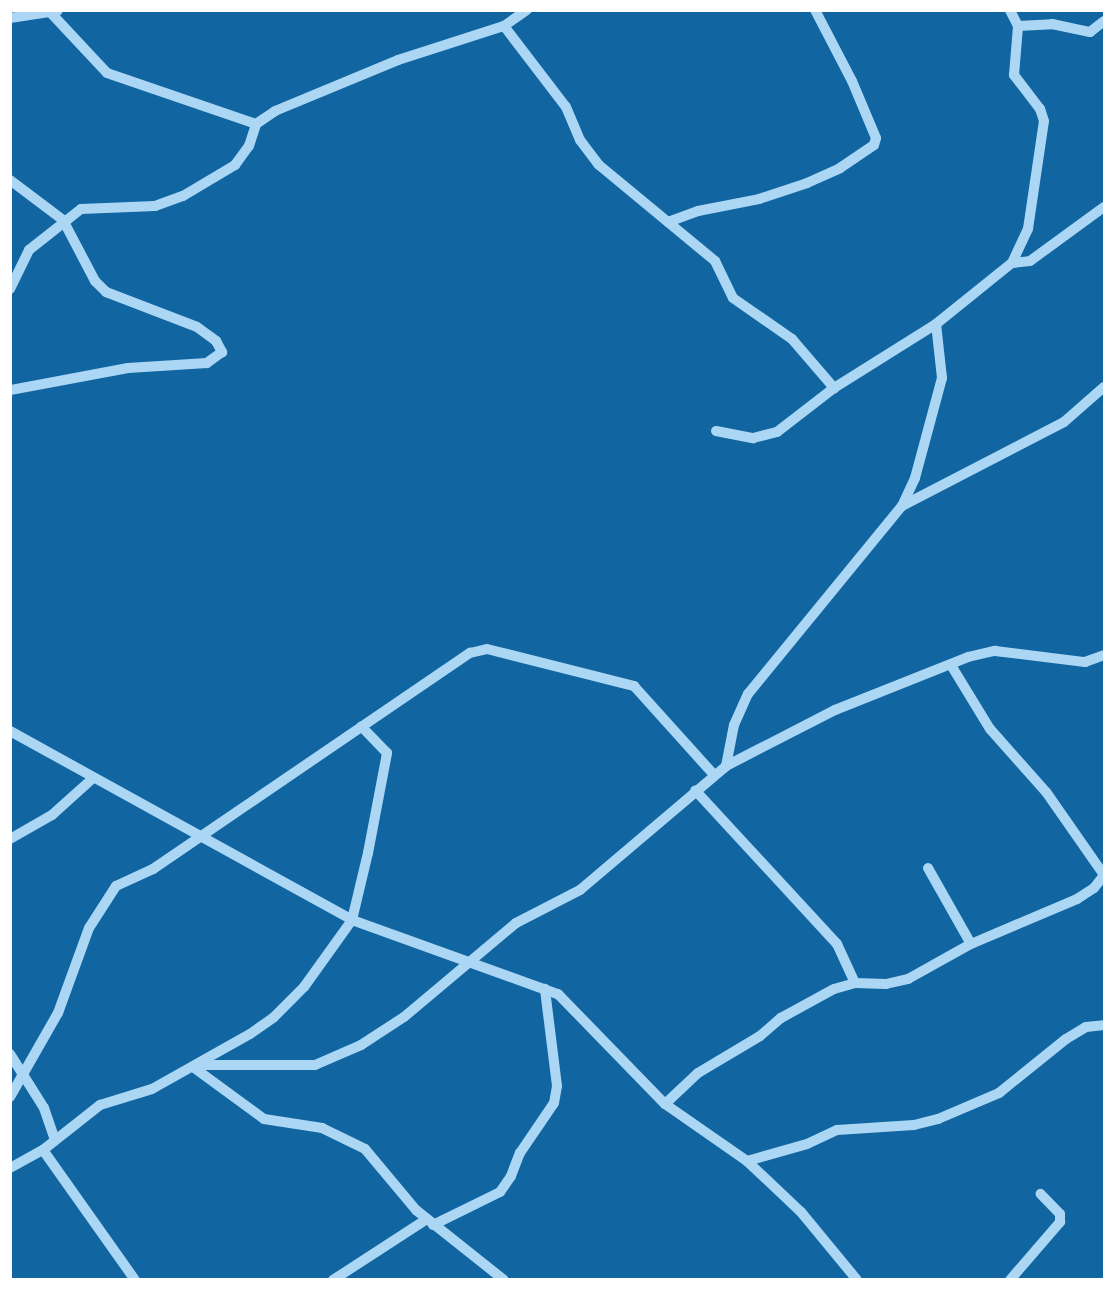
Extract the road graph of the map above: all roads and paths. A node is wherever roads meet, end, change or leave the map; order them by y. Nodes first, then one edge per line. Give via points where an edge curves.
1 (527, 10) edge
2 (815, 10) edge
3 (1010, 10) edge
4 (54, 11) edge
5 (10, 18) edge
6 (1104, 21) edge
7 (504, 26) junction
8 (1018, 26) junction
9 (256, 124) junction
10 (10, 180) edge
11 (1104, 207) edge
12 (63, 220) junction
13 (668, 222) junction
14 (1012, 263) junction
15 (10, 289) edge
16 (936, 324) junction
17 (1104, 387) edge
18 (834, 388) junction
19 (10, 390) edge
20 (716, 431) dead end
21 (902, 506) junction
22 (1104, 655) edge
23 (951, 665) junction
24 (361, 726) junction
25 (10, 731) edge
26 (726, 766) junction
27 (714, 775) junction
28 (92, 779) junction
29 (696, 790) junction
30 (197, 836) junction
31 (10, 839) edge
32 (928, 868) dead end
33 (352, 920) junction
34 (972, 944) junction
35 (468, 960) junction
36 (855, 982) junction
37 (545, 989) junction
38 (1104, 1025) edge
39 (10, 1054) edge
40 (195, 1066) junction
41 (24, 1075) junction
42 (10, 1097) edge
43 (665, 1104) junction
44 (55, 1140) junction
45 (43, 1150) junction
46 (747, 1161) junction
47 (10, 1168) edge
48 (1041, 1194) dead end
49 (430, 1222) junction
50 (135, 1280) edge
51 (333, 1280) edge
52 (504, 1280) edge
53 (857, 1280) edge
54 (1010, 1280) edge

1 - 7 street
2 - 13 street via 852,81 876,138 874,145 840,168 807,183
3 - 8 street
4 - 5 street
4 - 9 street via 107,73
6 - 8 street via 1090,32 1052,24
7 - 9 street via 398,60 296,101
7 - 13 street via 566,107 580,140 599,165
8 - 14 street via 1014,75 1040,109 1044,121 1028,229
9 - 12 street via 249,146 235,165 183,196 155,206 81,209
10 - 12 street
11 - 14 street via 1030,261
12 - 15 street via 29,250
12 - 19 street via 95,281 106,292 196,327 216,340 222,352 207,363 128,368
13 - 18 street via 715,261 742,306 792,339
14 - 16 street
16 - 18 street
16 - 21 street via 942,378 939,396 915,478
17 - 21 street via 1064,422
18 - 20 street via 766,436 753,438
21 - 26 street via 748,694 734,725
22 - 23 street via 1085,662 995,651
23 - 26 street via 835,710
23 - 34 street via 990,729 1046,792 1104,875 1094,888 1077,899
24 - 27 street via 470,653 487,649 634,686
24 - 30 street
24 - 33 street via 387,753
25 - 28 street
26 - 27 street
27 - 29 street
28 - 30 street
28 - 31 street via 52,815
29 - 35 street via 580,890 516,923
29 - 36 street via 837,944
30 - 33 street
30 - 41 street via 153,869 112,891 88,928 58,1013
32 - 34 street
33 - 35 street
33 - 40 street via 304,987 274,1017
34 - 36 street via 908,979 886,984
35 - 37 street
35 - 40 street via 404,1017 334,1059 292,1067
36 - 43 street via 781,1017 760,1036 698,1073
37 - 43 street via 569,1001
37 - 49 street via 557,1086 554,1103 520,1153 500,1192
38 - 46 street via 1086,1027 1066,1039 999,1093 938,1119 914,1125 837,1130 807,1144
39 - 41 street
40 - 44 street via 152,1089 100,1105
40 - 49 street via 264,1119 322,1128 365,1149
41 - 42 street
41 - 44 street via 44,1108
43 - 46 street
44 - 45 street
45 - 47 street
45 - 50 street
46 - 53 street via 801,1212
48 - 54 street via 1060,1214 1060,1222
49 - 51 street
49 - 52 street

